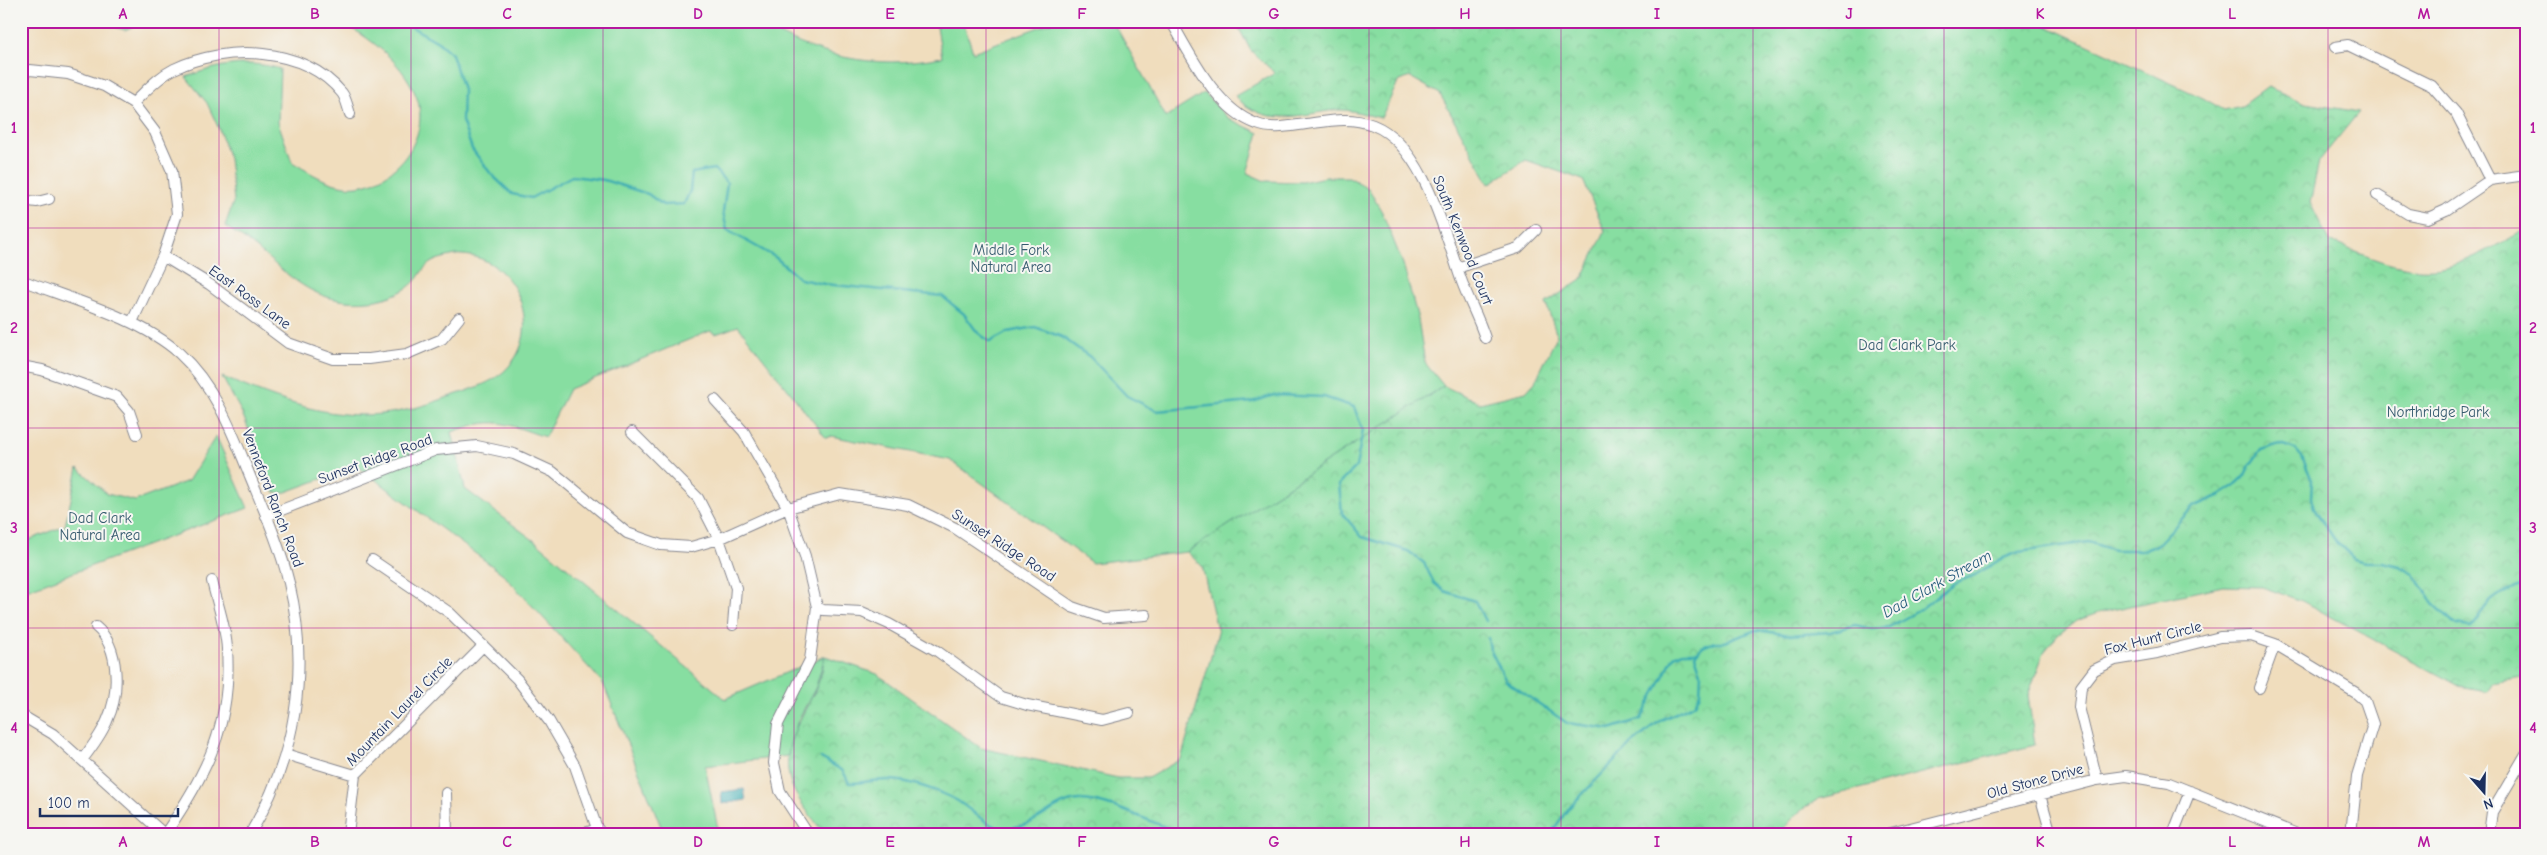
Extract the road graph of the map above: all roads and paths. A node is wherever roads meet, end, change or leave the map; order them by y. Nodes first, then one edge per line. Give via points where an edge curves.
1 (1171, 21) edge
2 (2335, 47) dead end
3 (21, 73) edge
4 (133, 103) junction
5 (350, 114) dead end
6 (2526, 175) edge
7 (2490, 180) junction
8 (2376, 195) dead end
9 (49, 199) dead end
10 (21, 200) edge
11 (1536, 230) dead end
12 (163, 256) junction
13 (1457, 268) junction
14 (21, 280) edge
15 (459, 318) dead end
16 (132, 322) junction
17 (1485, 338) dead end
18 (21, 366) edge
19 (714, 400) dead end
20 (632, 432) dead end
21 (137, 434) dead end
22 (788, 508) junction
23 (266, 516) junction
24 (718, 539) junction
25 (372, 560) dead end
26 (212, 581) dead end
27 (818, 607) junction
28 (1146, 615) dead end
29 (733, 625) dead end
30 (96, 627) dead end
31 (2274, 644) junction
32 (483, 646) junction
33 (2259, 688) dead end
34 (1129, 713) dead end
35 (21, 715) edge
36 (285, 754) junction
37 (2526, 754) edge
38 (82, 760) junction
39 (355, 775) junction
40 (2097, 780) junction
41 (2190, 792) junction
42 (446, 793) dead end
43 (2040, 795) junction
44 (1918, 830) edge
45 (599, 832) edge
46 (164, 834) edge
47 (250, 834) edge
48 (348, 834) edge
49 (447, 834) edge
50 (581, 834) edge
51 (808, 834) edge
52 (1887, 834) edge
53 (2051, 834) edge
54 (2173, 834) edge
55 (2297, 834) edge
56 (2351, 834) edge
57 (2490, 834) edge

1 - 13 street, South Kenwood Court via 1204,79 1231,109 1257,124 1279,128 1346,119 1373,125 1394,139 1430,190
2 - 7 street via 2348,45 2432,86 2456,113
3 - 4 street via 30,70 68,74 104,86
4 - 5 street via 173,69 221,54 247,53 278,58 312,69 343,94
4 - 12 street via 155,132 172,171 178,214
6 - 7 street
7 - 8 street via 2446,210 2428,218 2408,214
9 - 10 street via 36,202
11 - 13 street via 1518,248
12 - 15 street, East Ross Lane via 209,284 288,343 333,359 407,354 442,339
12 - 16 street
13 - 17 street, South Kenwood Court
14 - 16 street, Venneford Ranch Road
16 - 23 street, Venneford Ranch Road via 176,351 206,382 226,419
18 - 21 street via 42,370 117,397 129,411
19 - 22 street via 744,432
20 - 24 street via 698,498
22 - 24 street, Sunset Ridge Road
22 - 27 street
22 - 28 street, Sunset Ridge Road via 840,494 908,506 955,528 1072,607 1104,618
23 - 24 street, Sunset Ridge Road via 436,450 477,446 514,454 553,472 627,532 661,545 691,547
23 - 36 street, Venneford Ranch Road via 288,581 300,651 295,718
24 - 29 street via 736,588
25 - 32 street via 450,613
26 - 46 street via 227,648 225,713 216,743 199,778
27 - 34 street via 862,612 889,624 937,652 1001,697 1102,720
27 - 51 street via 810,660 778,724 774,764 780,791
30 - 38 street via 110,643 115,671 114,696 102,731
31 - 33 street
31 - 40 street, Fox Hunt Circle via 2251,636 2220,637 2115,660 2094,670 2081,687 2079,707
31 - 56 street, Fox Hunt Circle via 2365,701 2373,724 2357,776
32 - 39 street, Mountain Laurel Circle
32 - 45 street via 516,679 549,721 575,766
35 - 38 street via 53,734
36 - 39 street
36 - 47 street, Venneford Ranch Road via 271,793
37 - 57 street via 2492,812
38 - 46 street
39 - 48 street, Mountain Laurel Circle
40 - 41 street, Old Stone Drive via 2146,778
40 - 43 street, Old Stone Drive
41 - 54 street
41 - 55 street, Old Stone Drive
42 - 49 street
43 - 44 street, Old Stone Drive
43 - 53 street
44 - 52 street, Old Stone Drive
45 - 50 street

